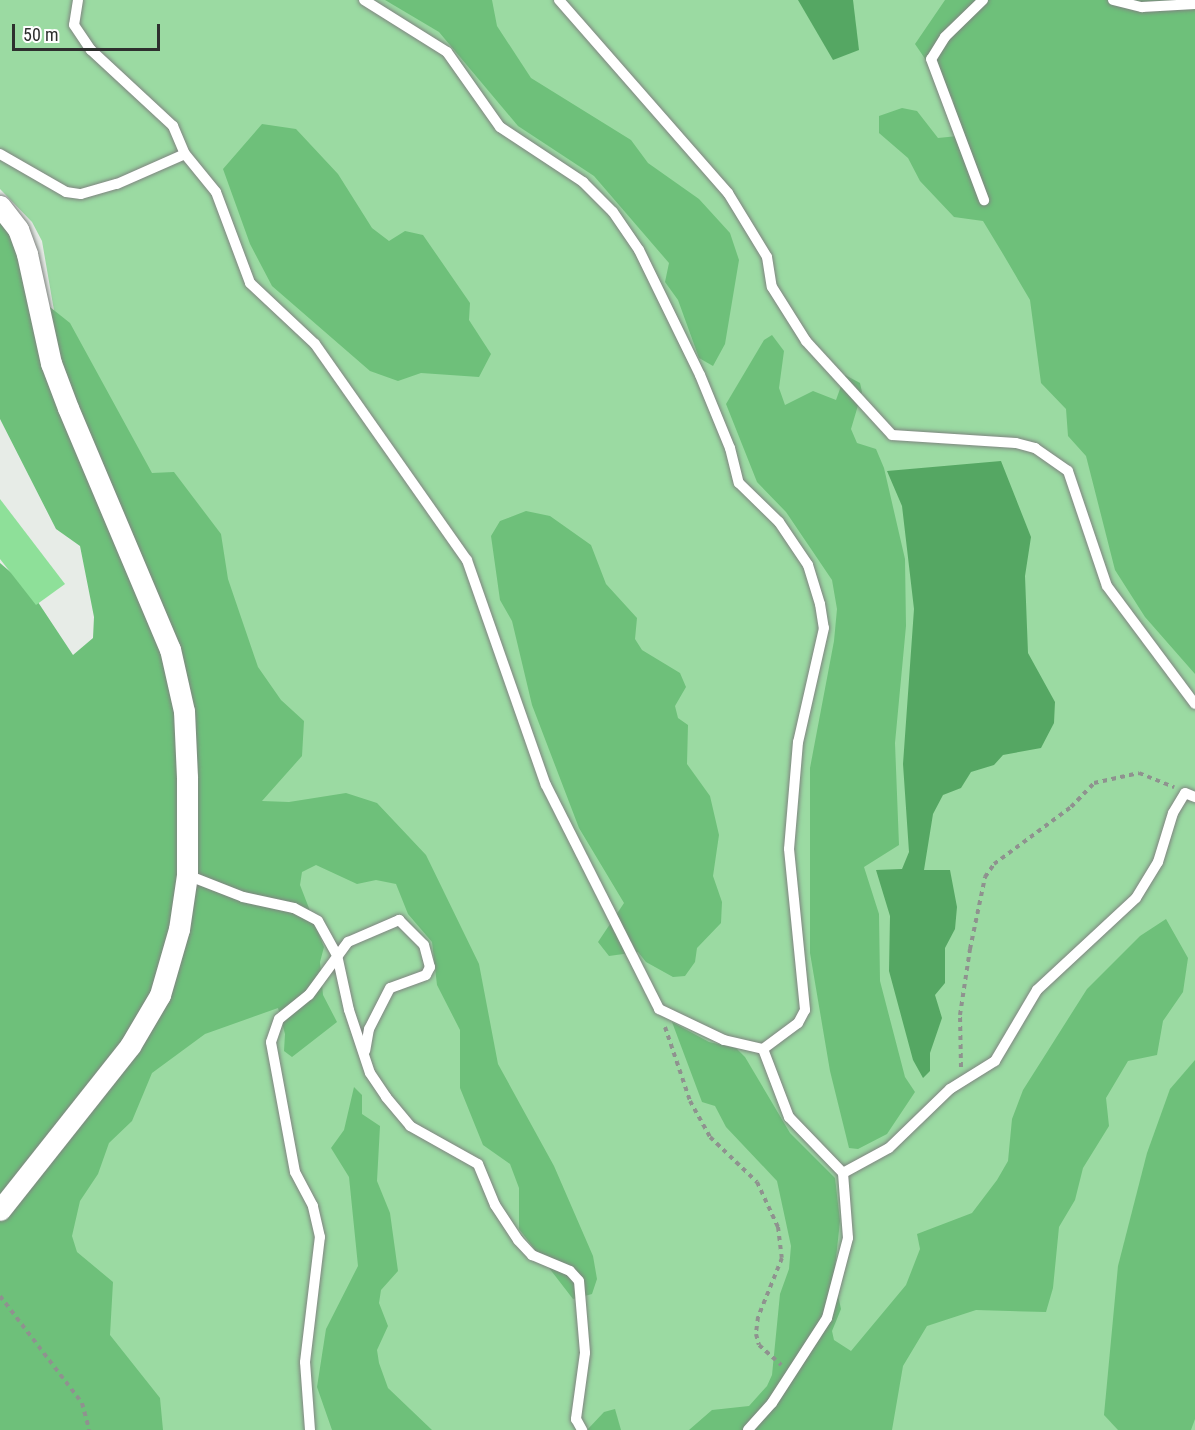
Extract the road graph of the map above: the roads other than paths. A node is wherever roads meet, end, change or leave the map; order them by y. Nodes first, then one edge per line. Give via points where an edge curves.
1 (78, 0) edge
2 (364, 0) edge
3 (559, 0) edge
4 (983, 0) edge
5 (1113, 0) edge
6 (1195, 4) edge
7 (0, 154) edge
8 (185, 154) junction
9 (984, 200) dead end
10 (0, 206) edge
11 (1195, 704) edge
12 (1190, 795) edge
13 (187, 875) junction
14 (338, 955) junction
15 (763, 1049) junction
16 (364, 1054) junction
17 (843, 1173) junction
18 (0, 1210) edge
19 (310, 1430) edge
20 (582, 1430) edge
21 (748, 1430) edge

1 - 8 lane via 74,25 91,50 173,126
2 - 15 lane via 447,52 500,127 583,182 613,212 639,250 700,375 730,448 739,483 769,509 808,565 824,628 798,742 789,849 805,1010 798,1023
3 - 11 lane via 728,193 767,257 772,286 806,341 892,435 1016,443 1044,453 1068,471 1107,586
4 - 9 lane via 945,38 931,59
5 - 6 lane via 1142,7
7 - 8 lane via 66,192 81,194 117,184
8 - 15 lane via 216,192 250,284 321,353 467,560 546,785 659,1009 724,1040
10 - 13 street via 18,229 27,254 51,363 68,408 170,649 184,711
12 - 17 lane via 1165,831 1151,879 1136,898 1037,990 995,1062 962,1080 889,1148
13 - 14 lane via 243,897 294,908 318,921
13 - 18 street via 179,929 160,995 130,1046
14 - 16 lane
14 - 16 lane via 348,942 399,920 424,945 428,956 426,975 390,988 379,1004
14 - 19 lane via 309,995 279,1019 271,1042 295,1172 313,1206 320,1237 305,1362
15 - 17 lane via 789,1117
16 - 20 lane via 370,1073 410,1126 478,1164 504,1224 532,1255 570,1271 579,1281 585,1353 576,1419
17 - 21 lane via 849,1209 842,1270 827,1318 789,1371 772,1403

